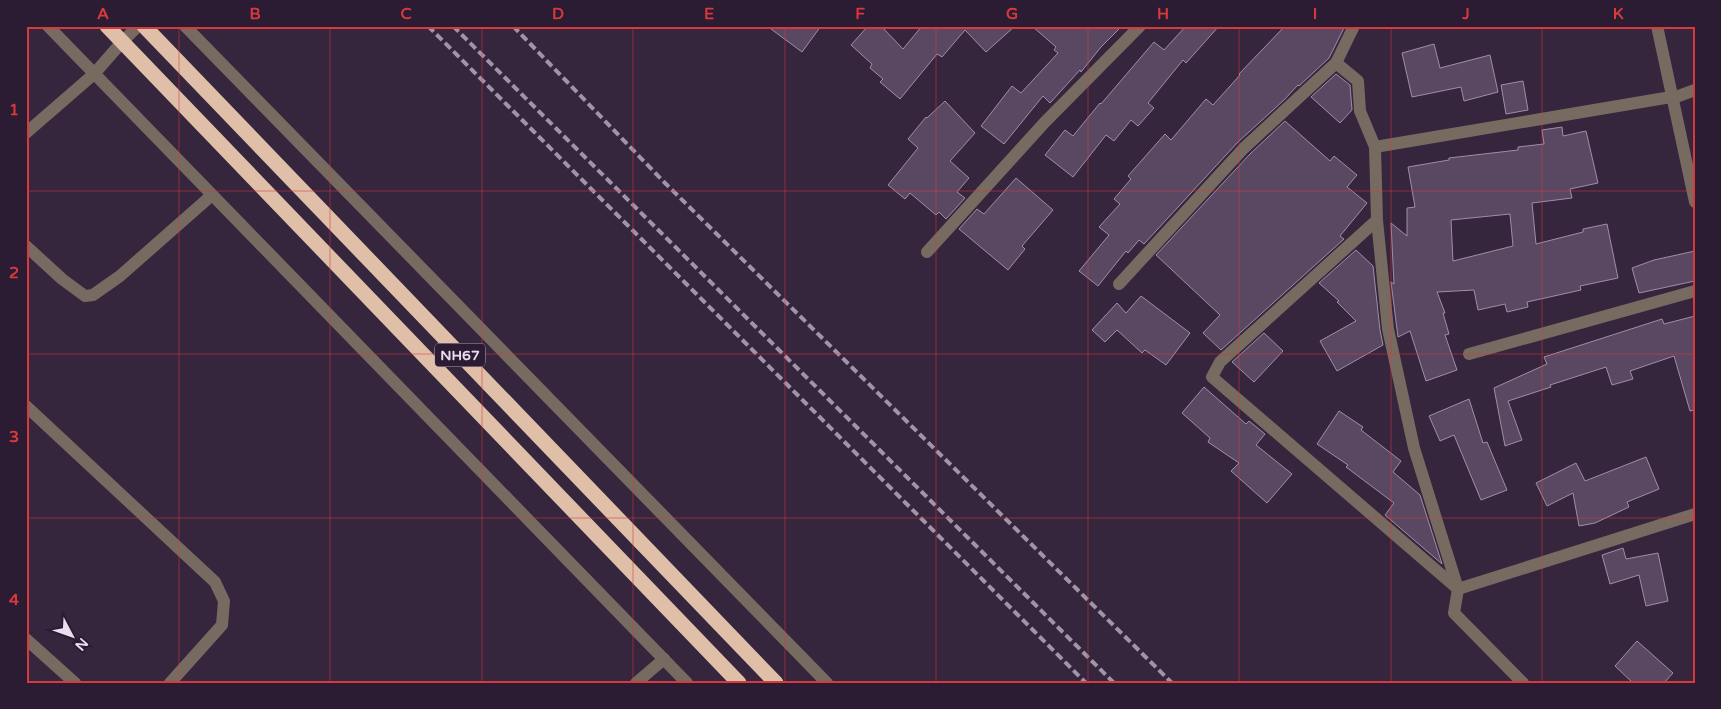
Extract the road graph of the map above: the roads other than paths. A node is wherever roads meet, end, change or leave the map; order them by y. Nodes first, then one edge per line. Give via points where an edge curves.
1 (48, 26) edge
2 (106, 26) edge
3 (138, 26) edge
4 (144, 26) edge
5 (185, 26) edge
6 (1140, 26) edge
7 (1354, 26) edge
8 (1657, 26) edge
9 (122, 42) junction
10 (1336, 63) junction
11 (94, 74) junction
12 (1695, 90) edge
13 (1672, 98) junction
14 (26, 133) edge
15 (1374, 147) junction
16 (212, 195) junction
17 (1695, 202) edge
18 (1377, 220) junction
19 (26, 246) edge
20 (927, 252) dead end
21 (1119, 284) dead end
22 (1695, 291) edge
23 (1469, 354) dead end
24 (26, 406) edge
25 (1695, 514) edge
26 (1458, 589) junction
27 (26, 639) edge
28 (664, 659) junction
29 (75, 683) edge
30 (170, 683) edge
31 (636, 683) edge
32 (687, 683) edge
33 (739, 683) edge
34 (776, 683) edge
35 (827, 683) edge
36 (1523, 683) edge

1 - 11 street
2 - 9 highway, NH67
3 - 9 street
4 - 34 highway, NH67
5 - 35 street
6 - 20 street via 1045,122
7 - 10 street
8 - 13 street
9 - 11 street
9 - 33 highway, NH67
10 - 15 street via 1358,82 1360,111
10 - 21 street via 1244,148
11 - 14 street
11 - 16 street
12 - 13 street
13 - 15 street
13 - 17 street
15 - 18 street
16 - 19 street via 120,276 93,295 85,296
16 - 28 street
18 - 26 street via 1388,329 1414,448
18 - 26 street via 1220,362 1212,377
22 - 23 street
24 - 30 street via 215,582 224,601 222,625
25 - 26 street
26 - 36 street via 1454,614
27 - 29 street
28 - 31 street
28 - 32 street

